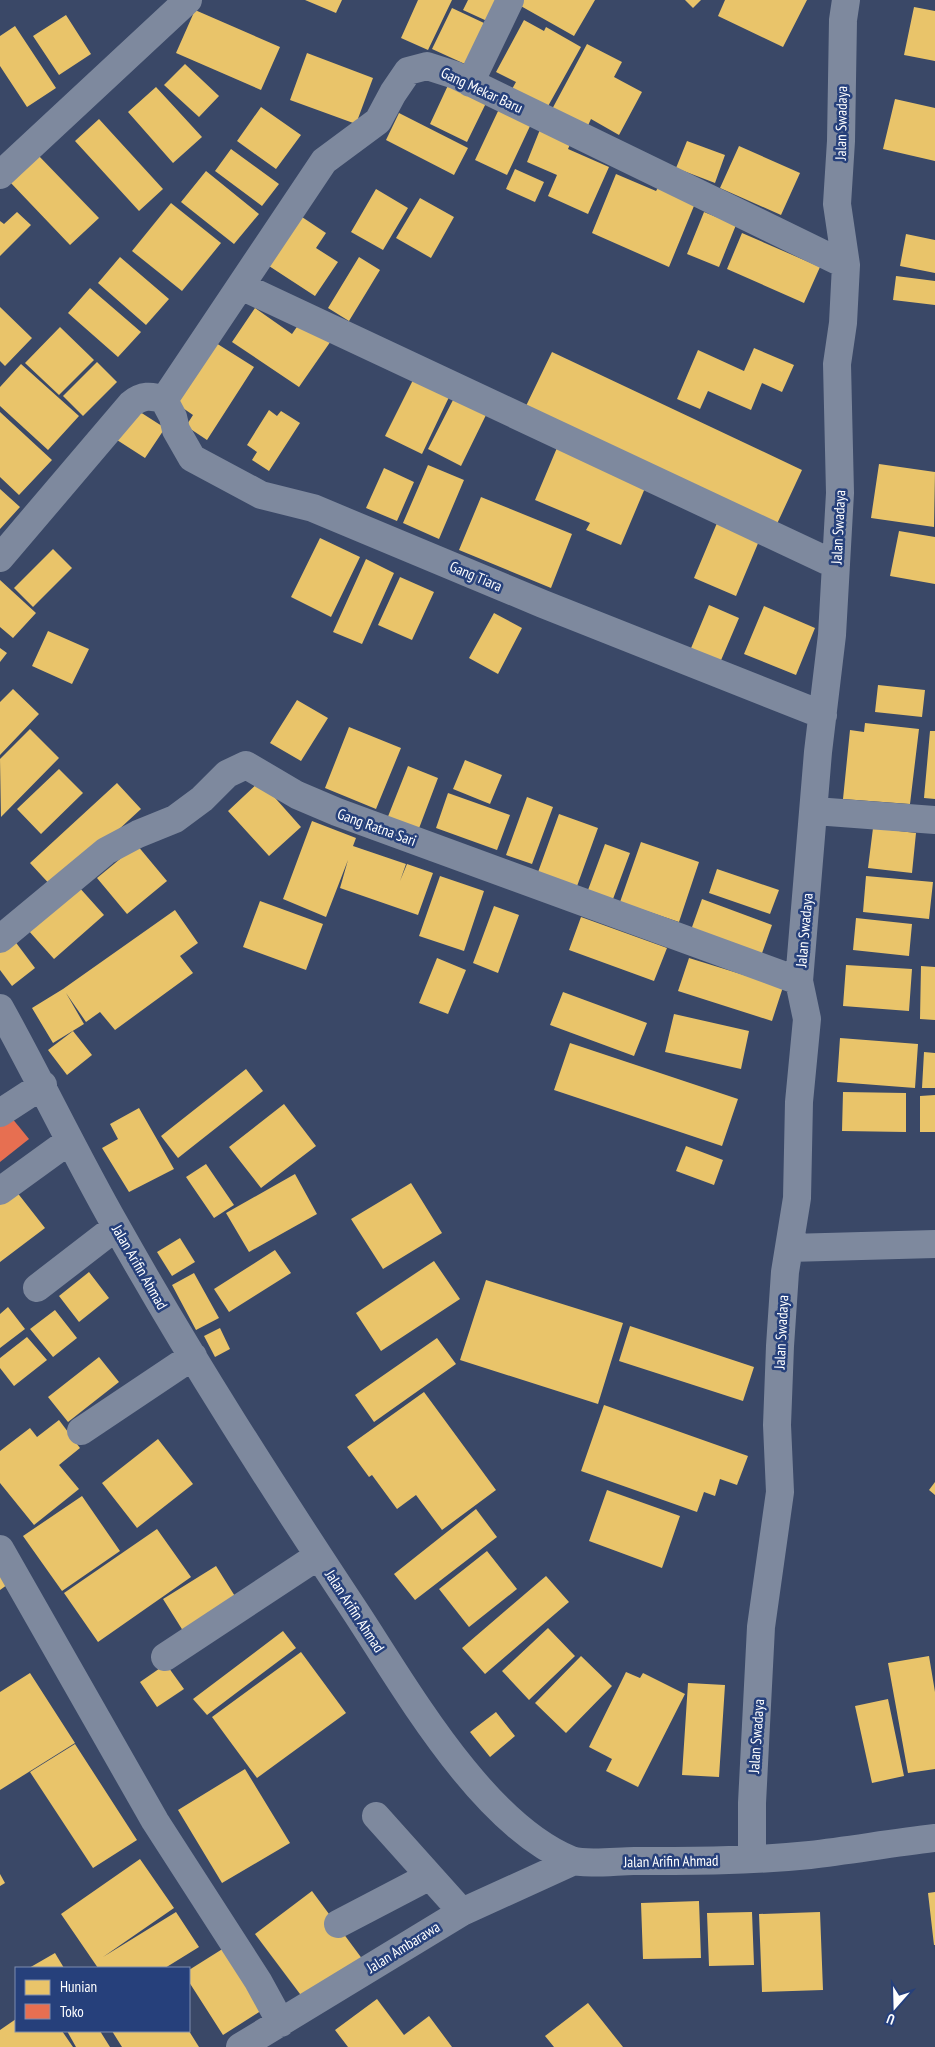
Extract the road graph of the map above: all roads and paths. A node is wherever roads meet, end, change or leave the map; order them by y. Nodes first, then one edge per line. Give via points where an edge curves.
1 (188, 0) edge
2 (510, 0) edge
3 (846, 0) edge
4 (470, 83) junction
5 (0, 174) edge
6 (846, 265) junction
7 (241, 286) junction
8 (164, 400) junction
9 (0, 558) edge
10 (836, 564) junction
11 (823, 715) junction
12 (815, 811) junction
13 (935, 820) edge
14 (0, 939) edge
15 (799, 981) junction
16 (0, 1008) edge
17 (43, 1085) junction
18 (0, 1113) edge
19 (69, 1141) junction
20 (0, 1191) edge
21 (116, 1227) junction
22 (935, 1244) edge
23 (789, 1248) junction
24 (37, 1288) dead end
25 (193, 1356) junction
26 (81, 1431) dead end
27 (0, 1549) edge
28 (318, 1556) junction
29 (165, 1657) dead end
30 (376, 1816) dead end
31 (935, 1838) edge
32 (752, 1859) junction
33 (574, 1861) junction
34 (428, 1877) junction
35 (462, 1912) junction
36 (338, 1924) dead end
37 (281, 2023) junction
38 (240, 2047) edge

1 - 5 street
2 - 4 street
3 - 6 street, Jalan Swadaya via 837,204
4 - 6 street, Gang Mekar Baru
4 - 7 street, Gang Mekar Baru via 427,66 408,71 378,121 324,161
6 - 10 street, Jalan Swadaya via 837,364 840,493
7 - 8 street, Gang Mekar Baru
7 - 10 street
8 - 9 street via 154,396 139,397 131,404
8 - 11 street, Gang Tiara via 192,458 261,495 313,508
10 - 11 street, Jalan Swadaya
11 - 12 street, Jalan Swadaya
12 - 13 street
12 - 15 street, Jalan Swadaya
14 - 15 street, Gang Ratna Sari via 106,851 175,819 202,799 227,774 246,766 337,812
15 - 23 street, Jalan Swadaya via 808,1019 799,1102 797,1198
16 - 17 street, Jalan Arifin Ahmad
17 - 18 street
17 - 19 street, Jalan Arifin Ahmad
19 - 20 street
19 - 21 street, Jalan Arifin Ahmad
21 - 24 street
21 - 25 street, Jalan Arifin Ahmad
22 - 23 street
23 - 32 street, Jalan Swadaya via 780,1356 780,1492 761,1627
25 - 26 street
25 - 28 street, Jalan Arifin Ahmad
27 - 37 street via 155,1821 258,1981
28 - 29 street
28 - 33 street, Jalan Arifin Ahmad via 423,1714 482,1793 528,1835
30 - 34 street
31 - 32 street, Jalan Arifin Ahmad via 809,1855
32 - 33 street, Jalan Arifin Ahmad
33 - 35 street, Jalan Ambarawa
34 - 35 street
34 - 36 street
35 - 37 street, Jalan Ambarawa
37 - 38 street, Jalan Ambarawa

